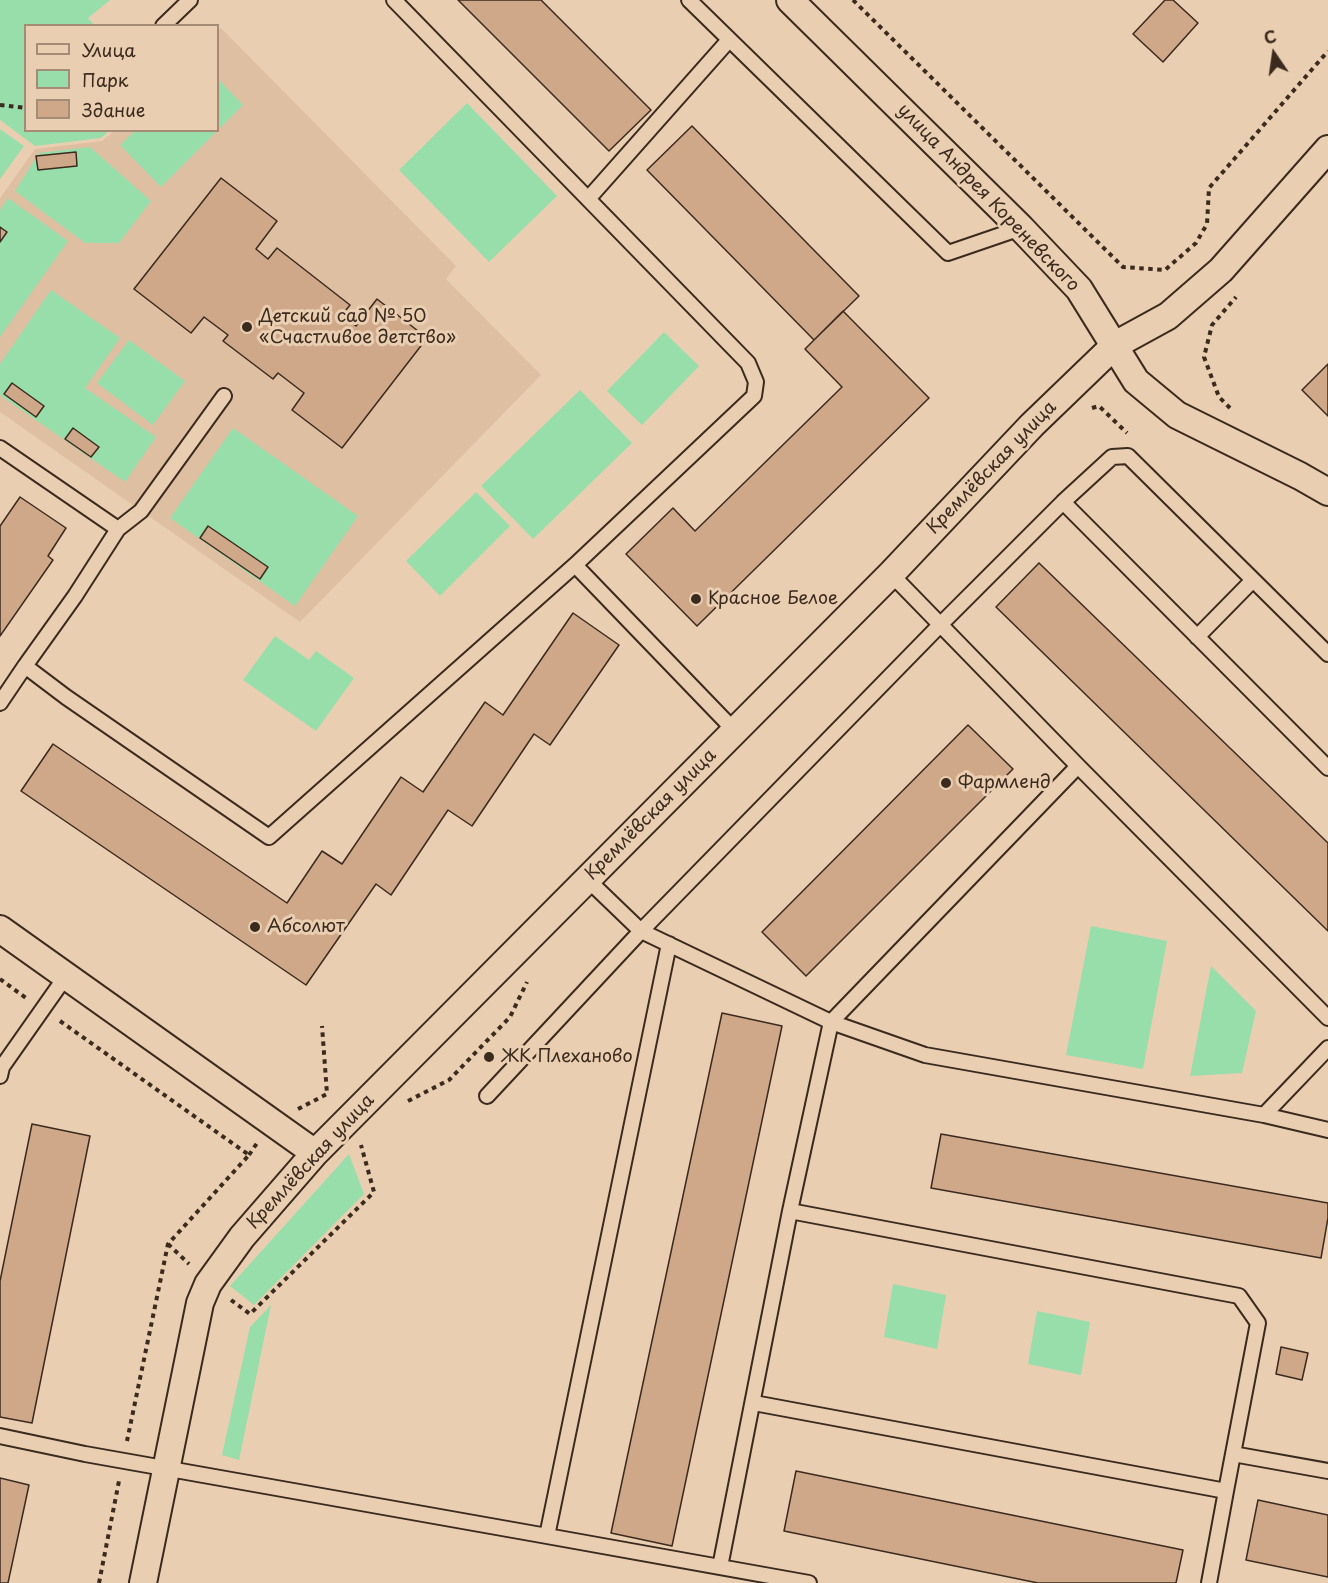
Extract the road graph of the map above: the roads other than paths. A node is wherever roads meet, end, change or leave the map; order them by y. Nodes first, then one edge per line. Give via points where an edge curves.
1 (190, 0) edge
2 (394, 0) edge
3 (689, 0) edge
4 (790, 0) edge
5 (165, 24) edge
6 (729, 40) junction
7 (1328, 149) edge
8 (588, 199) junction
9 (1021, 228) junction
10 (1115, 345) junction
11 (224, 396) dead end
12 (0, 448) edge
13 (1328, 492) edge
14 (1063, 502) junction
15 (118, 529) junction
16 (575, 565) junction
17 (891, 574) junction
18 (1253, 580) junction
19 (941, 624) junction
20 (1197, 637) junction
21 (1328, 654) edge
22 (26, 666) junction
23 (0, 703) edge
24 (734, 730) junction
25 (1078, 766) junction
26 (1328, 768) edge
27 (587, 879) junction
28 (0, 929) edge
29 (641, 932) junction
30 (669, 944) junction
31 (66, 976) junction
32 (1328, 1018) edge
33 (831, 1022) junction
34 (1328, 1048) edge
35 (0, 1076) edge
36 (487, 1096) dead end
37 (1264, 1115) junction
38 (1328, 1130) edge
39 (315, 1153) junction
40 (790, 1211) junction
41 (754, 1403) junction
42 (0, 1436) edge
43 (1233, 1454) junction
44 (167, 1468) junction
45 (1328, 1471) edge
46 (1226, 1491) junction
47 (547, 1536) junction
48 (720, 1567) junction
49 (143, 1583) edge
50 (809, 1583) edge
51 (1209, 1583) edge

1 - 5 lane
2 - 8 lane
3 - 6 lane
4 - 9 street, улица Андрея Кореневского
6 - 8 lane
6 - 9 lane via 948,253
7 - 10 street, Кремлёвская улица via 1221,270 1168,316
8 - 16 lane via 748,363 756,382 754,396
9 - 10 street, улица Андрея Кореневского via 1079,289
10 - 13 street, улица Андрея Кореневского via 1136,381 1177,415
10 - 17 street, Кремлёвская улица via 1032,425
11 - 15 lane via 141,511
12 - 15 lane
14 - 18 lane via 1112,457 1128,456
14 - 19 lane
14 - 20 lane
15 - 22 lane
16 - 22 lane via 268,837
16 - 24 lane
17 - 19 lane
17 - 24 street, Кремлёвская улица
18 - 20 lane
18 - 21 lane
19 - 25 lane
19 - 29 lane
20 - 26 lane
22 - 23 lane
24 - 27 street, Кремлёвская улица
25 - 32 lane
25 - 33 lane
27 - 29 lane
27 - 39 street, Кремлёвская улица
28 - 31 street
29 - 30 lane
29 - 36 lane
30 - 33 lane
30 - 47 lane
31 - 35 lane via 2,1067
31 - 39 street
33 - 37 lane via 925,1055
33 - 40 lane
34 - 37 lane
37 - 38 lane
39 - 44 street, Кремлёвская улица via 208,1284 200,1303
40 - 41 lane
40 - 43 lane via 1239,1296 1258,1323
41 - 46 lane
41 - 48 lane
42 - 44 lane
43 - 45 lane
43 - 46 lane
44 - 47 lane
44 - 49 street, Кремлёвская улица
46 - 51 lane
47 - 48 lane
48 - 50 lane

